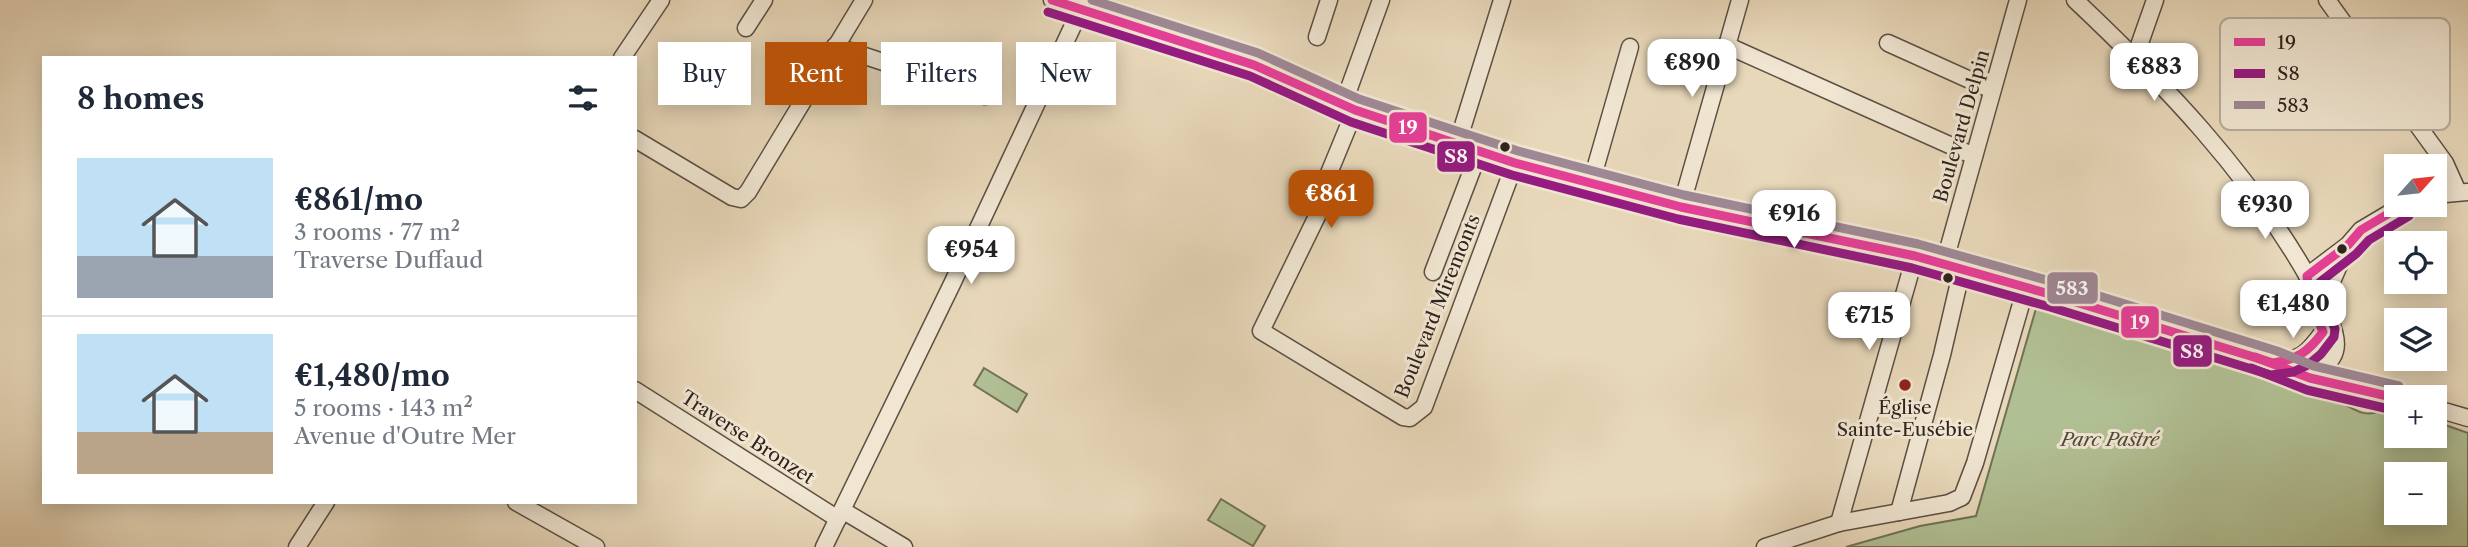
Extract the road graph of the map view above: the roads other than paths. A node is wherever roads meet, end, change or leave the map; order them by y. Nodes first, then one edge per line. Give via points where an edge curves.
1 (661, 0) edge
2 (764, 0) edge
3 (864, 0) edge
4 (1052, 0) edge
5 (1329, 0) edge
6 (1381, 0) edge
7 (1502, 0) edge
8 (1740, 0) edge
9 (2018, 0) edge
10 (2075, 0) edge
11 (2155, 0) edge
12 (2327, 0) edge
13 (1083, 5) edge
14 (2340, 18) edge
15 (746, 28) dead end
16 (1317, 37) dead end
17 (838, 42) edge
18 (1888, 43) dead end
19 (1726, 45) junction
20 (1630, 47) dead end
21 (623, 56) edge
22 (2135, 57) junction
23 (1992, 90) junction
24 (800, 105) edge
25 (1349, 107) junction
26 (2421, 130) edge
27 (637, 140) edge
28 (1457, 145) junction
29 (1479, 152) junction
30 (1974, 156) junction
31 (1515, 163) junction
32 (1591, 183) junction
33 (2463, 192) edge
34 (1681, 207) junction
35 (2384, 216) edge
36 (2348, 245) junction
37 (1915, 256) junction
38 (1944, 264) junction
39 (1962, 269) junction
40 (1433, 272) dead end
41 (2307, 276) junction
42 (2026, 287) junction
43 (2323, 302) junction
44 (2323, 332) junction
45 (2332, 357) junction
46 (2273, 363) junction
47 (2310, 378) junction
48 (2364, 389) junction
49 (637, 391) edge
50 (2384, 395) edge
51 (2447, 412) edge
52 (2468, 418) edge
53 (325, 504) edge
54 (520, 504) edge
55 (1899, 512) junction
56 (840, 514) junction
57 (1839, 523) junction
58 (297, 547) edge
59 (596, 547) edge
60 (824, 547) edge
61 (904, 547) edge
62 (1765, 547) edge

1 - 21 street
2 - 15 street
3 - 17 street
4 - 13 street
5 - 16 street
6 - 25 street
7 - 28 street
8 - 19 street
9 - 23 street, Boulevard Delpin
10 - 22 street
11 - 22 street
12 - 14 street
13 - 25 street via 1255,65
13 - 56 street
18 - 23 street
19 - 30 street
19 - 34 street
20 - 32 street
22 - 41 street via 2224,153 2275,222
23 - 30 street, Boulevard Delpin
24 - 27 street via 741,199
25 - 28 street
25 - 31 street, Boulevard Miremonts via 1320,195 1320,210 1261,331 1402,417 1410,418 1424,407
26 - 33 street
28 - 29 street
29 - 31 street
29 - 40 street
30 - 38 street, Boulevard Delpin
31 - 32 street
32 - 34 street
34 - 37 street
35 - 36 street via 2361,230
36 - 41 street
36 - 43 street
37 - 38 street
37 - 57 street
38 - 39 street
39 - 42 street
39 - 55 street
41 - 43 street
41 - 44 street via 2310,301
42 - 46 street
42 - 55 street via 1962,497
43 - 45 street via 2335,341
44 - 45 street
44 - 46 street via 2304,355
45 - 47 street
45 - 48 street via 2345,379
46 - 47 street
47 - 48 street
48 - 50 street
49 - 56 street, Traverse Bronzet
51 - 52 street
53 - 58 street
54 - 59 street
55 - 57 street
56 - 60 street
56 - 61 street, Traverse Bronzet
57 - 62 street

